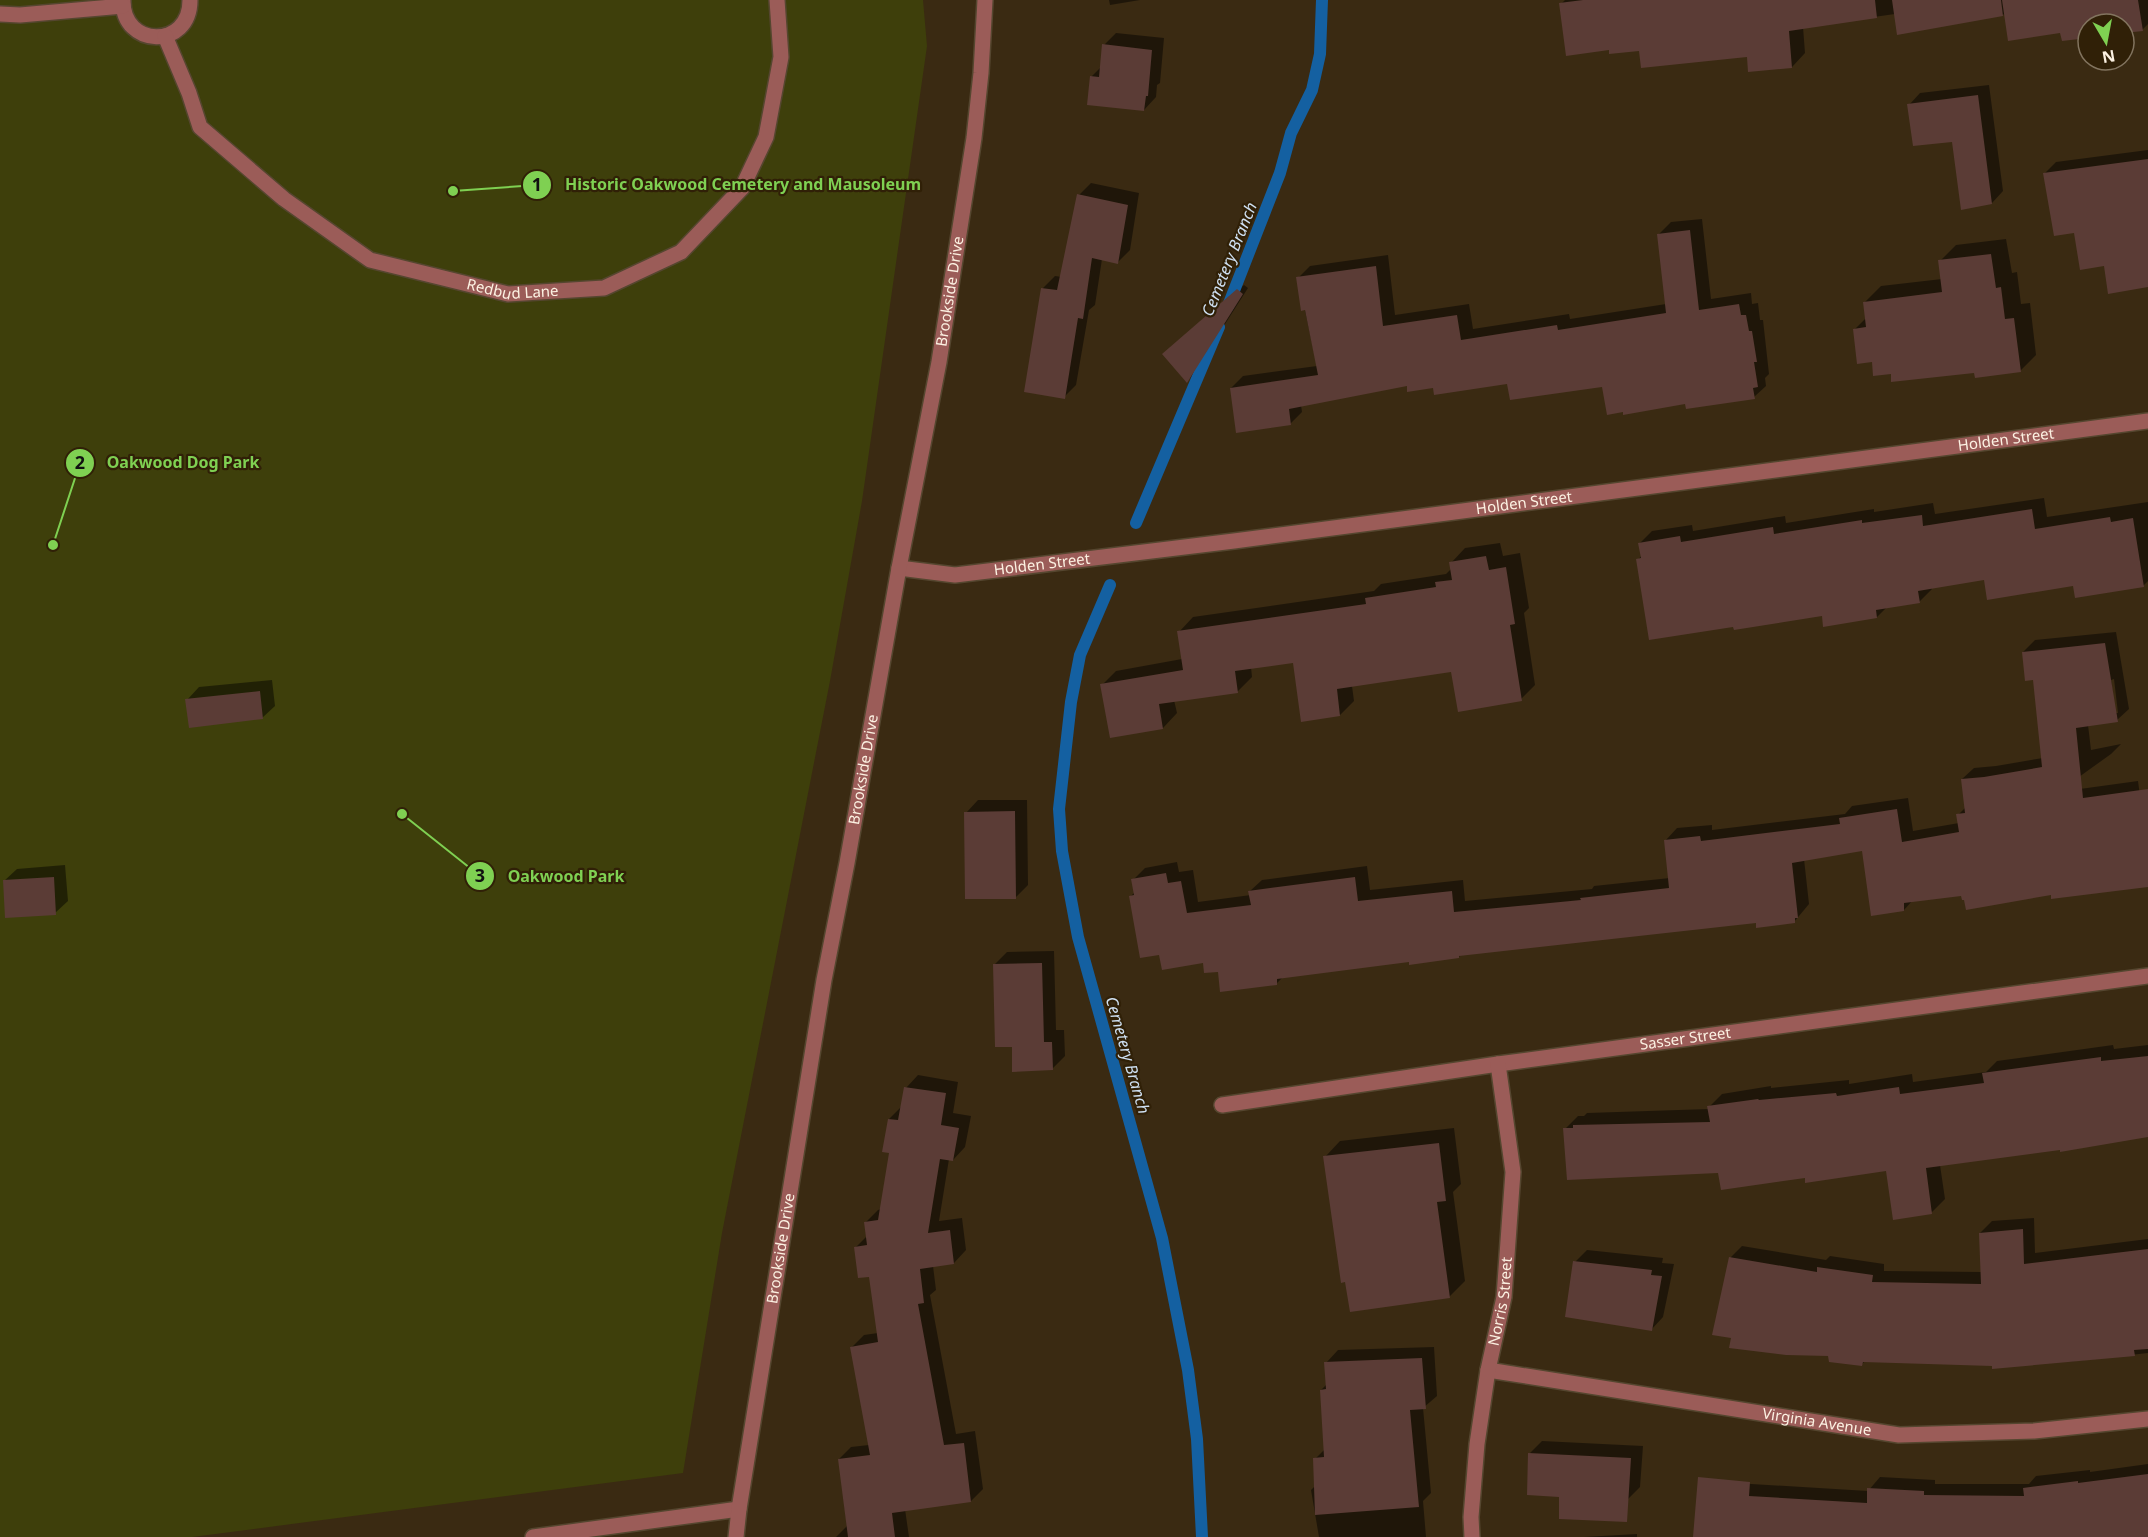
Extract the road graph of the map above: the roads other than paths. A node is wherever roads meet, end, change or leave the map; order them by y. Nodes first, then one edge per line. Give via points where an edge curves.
1 (190, 0) edge
2 (777, 0) edge
3 (985, 0) edge
4 (123, 3) edge
5 (0, 14) edge
6 (165, 36) junction
7 (2148, 421) edge
8 (899, 568) junction
9 (2148, 976) edge
10 (1498, 1064) junction
11 (1222, 1105) dead end
12 (1488, 1370) junction
13 (2148, 1419) edge
14 (739, 1509) junction
15 (533, 1537) edge
16 (736, 1537) edge
17 (1472, 1537) edge

1 - 6 street via 184,24
2 - 6 street, Redbud Lane via 779,68 766,137 742,188 681,252 604,288 518,294 370,260 284,199 200,127
3 - 8 street, Brookside Drive via 974,138 939,362
4 - 5 street
4 - 6 street via 133,27 142,34
7 - 8 street, Holden Street via 966,574
8 - 14 street, Brookside Drive via 824,980
9 - 10 street, Sasser Street
10 - 11 street, Sasser Street
10 - 12 street, Norris Street via 1513,1172 1504,1297
12 - 13 street, Virginia Avenue via 1899,1435 2034,1431
12 - 17 street, Norris Street via 1477,1444
14 - 15 street
14 - 16 street, Brookside Drive

